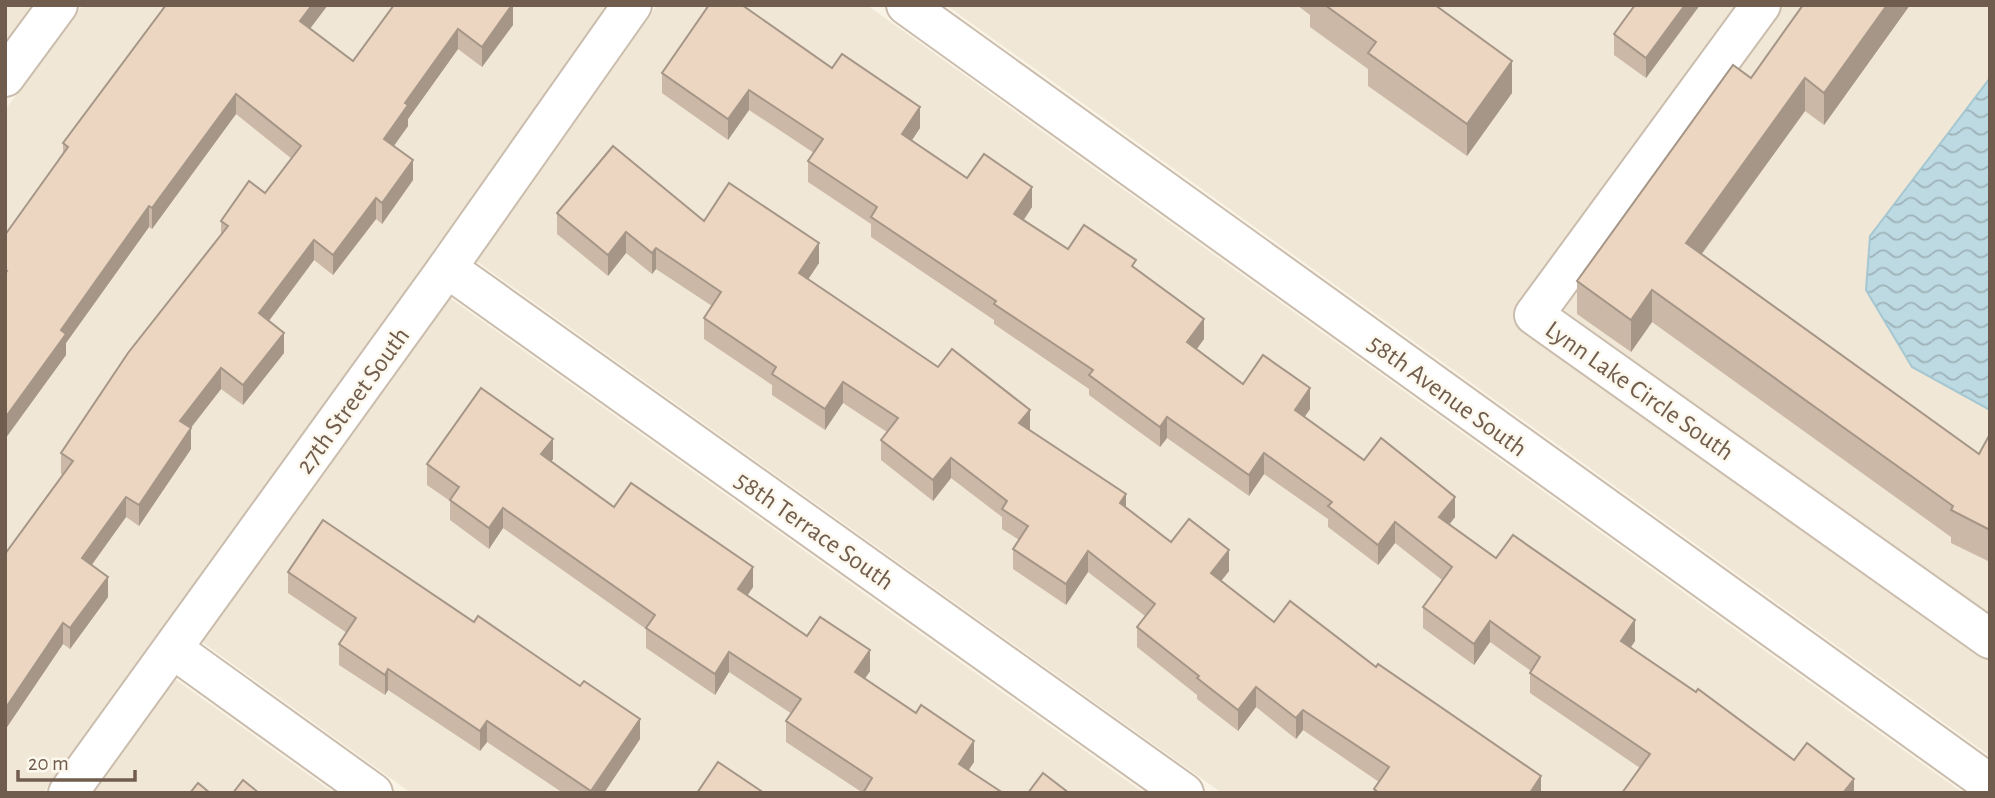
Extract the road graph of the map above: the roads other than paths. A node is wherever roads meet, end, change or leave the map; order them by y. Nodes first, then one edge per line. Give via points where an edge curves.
1 (58, 5) edge
2 (632, 5) edge
3 (906, 5) edge
4 (1762, 5) edge
5 (5, 77) edge
6 (447, 268) junction
7 (1990, 639) edge
8 (173, 649) junction
9 (1990, 784) edge
10 (68, 793) edge
11 (373, 793) edge
12 (1184, 793) edge

1 - 5 street
2 - 6 street, 27th Street South
3 - 9 street, 58th Avenue South
4 - 7 street, Lynn Lake Circle South via 1534,315
6 - 8 street, 27th Street South
6 - 12 street, 58th Terrace South
8 - 10 street, 27th Street South
8 - 11 street

